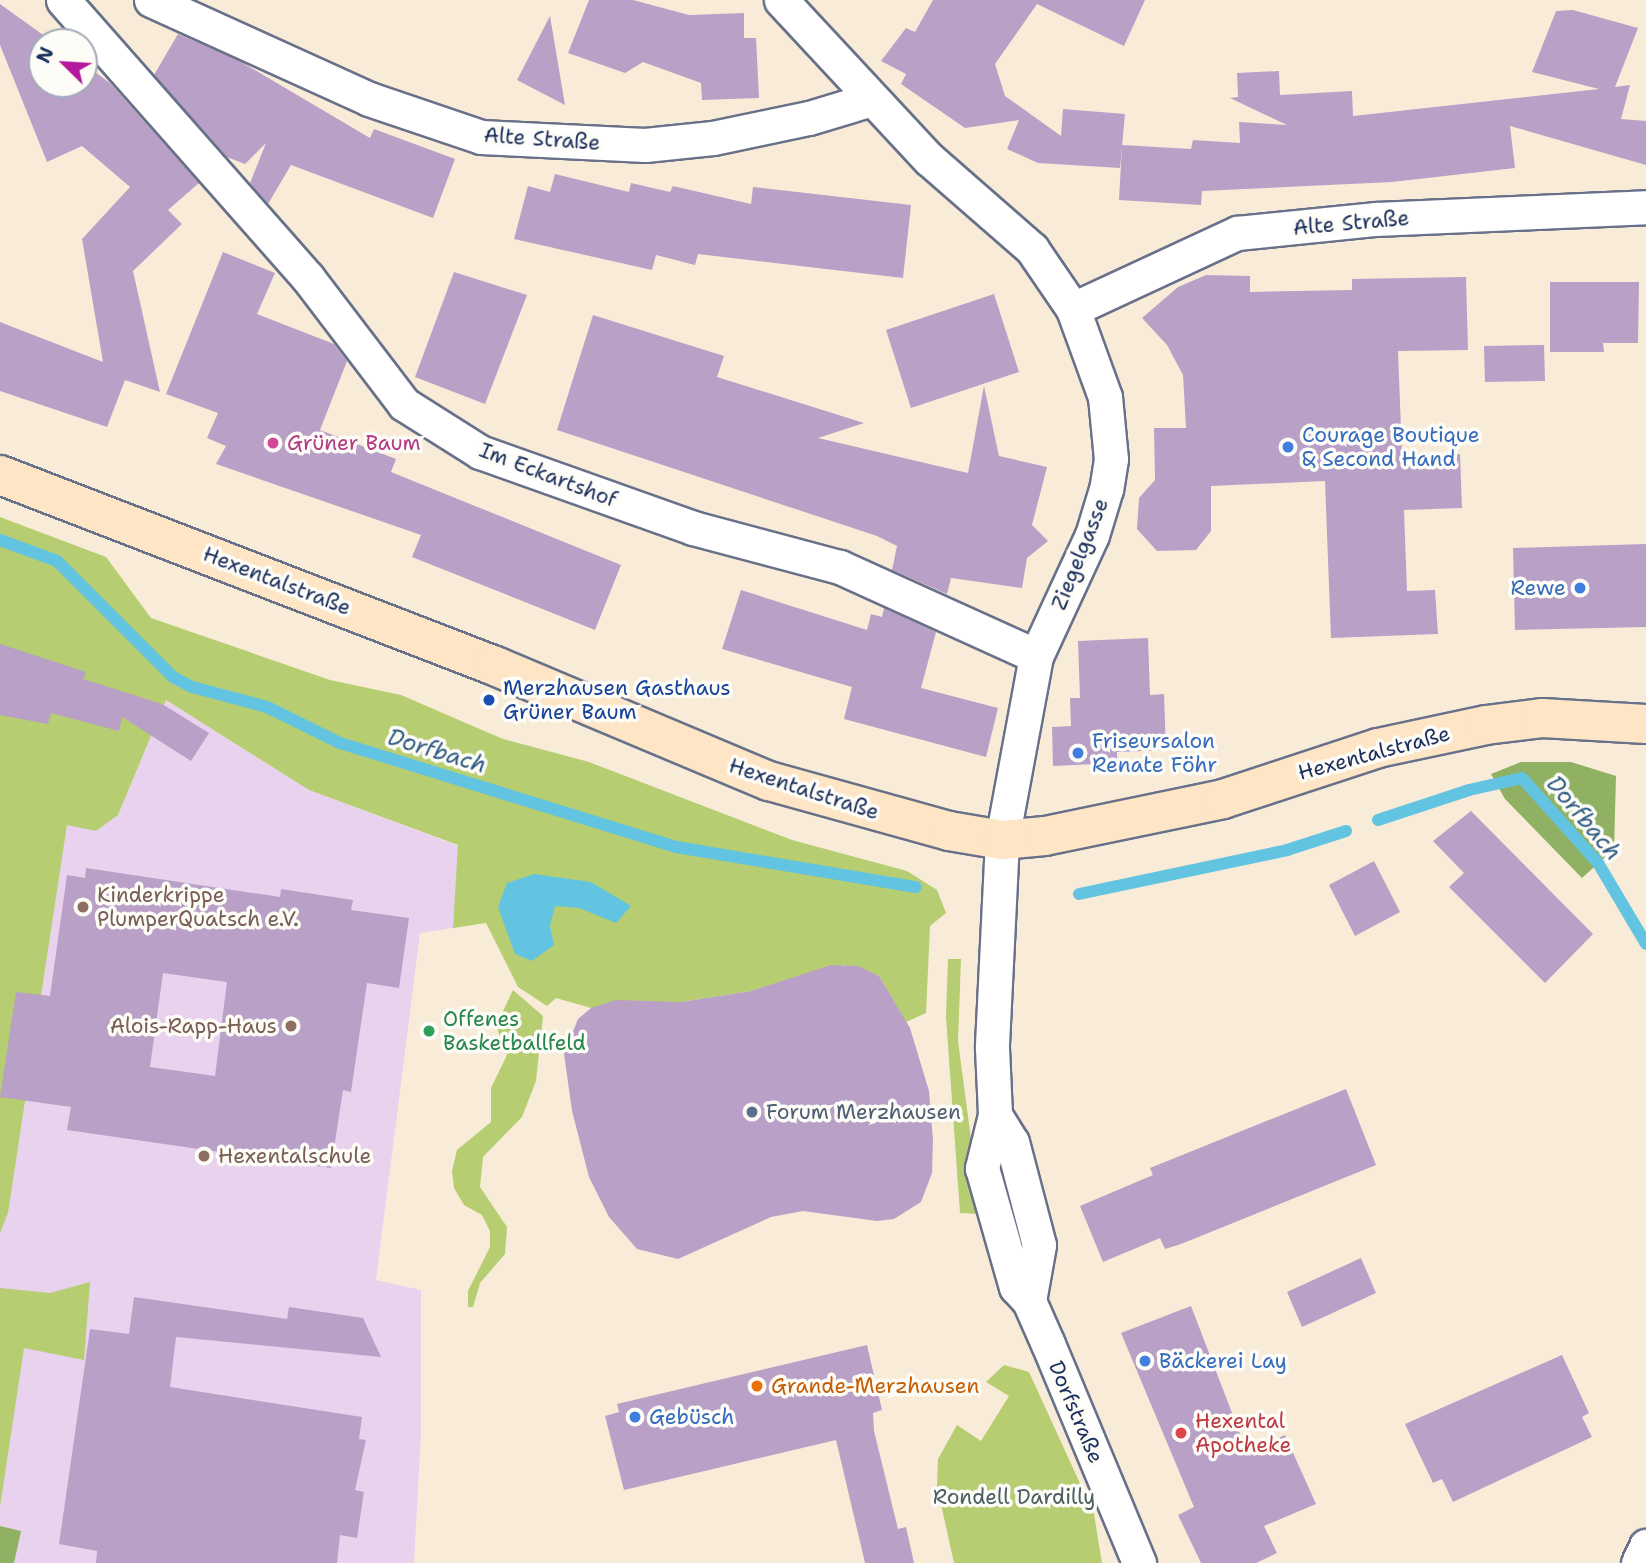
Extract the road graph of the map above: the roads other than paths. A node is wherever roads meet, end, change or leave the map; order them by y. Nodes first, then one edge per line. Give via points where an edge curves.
1 (63, 0) edge
2 (151, 0) edge
3 (781, 0) edge
4 (872, 99) junction
5 (1646, 207) edge
6 (1073, 309) junction
7 (0, 475) edge
8 (1036, 656) junction
9 (1646, 724) edge
10 (1002, 840) junction
11 (1646, 1546) edge
12 (1139, 1563) edge
13 (1638, 1563) edge

1 - 8 street, Im Eckartshof via 308,278 404,404 480,452 693,528 840,567
2 - 4 street, Alte Straße via 369,99 481,136 645,145 713,138
3 - 4 street
4 - 6 street, Ziegelgasse via 929,159 1032,249
5 - 6 street, Alte Straße via 1376,219 1237,233
6 - 8 street, Ziegelgasse via 1100,379 1111,459 1092,534
7 - 10 main road, Hexentalstraße via 495,666 769,781 936,828
8 - 10 street, Ziegelgasse via 1021,758
9 - 10 main road, Hexentalstraße via 1542,718 1473,727 1378,748 1223,799 1045,836
10 - 12 street, Dorfstraße via 992,1048 995,1115 982,1168 1016,1287 1028,1301
11 - 13 street

